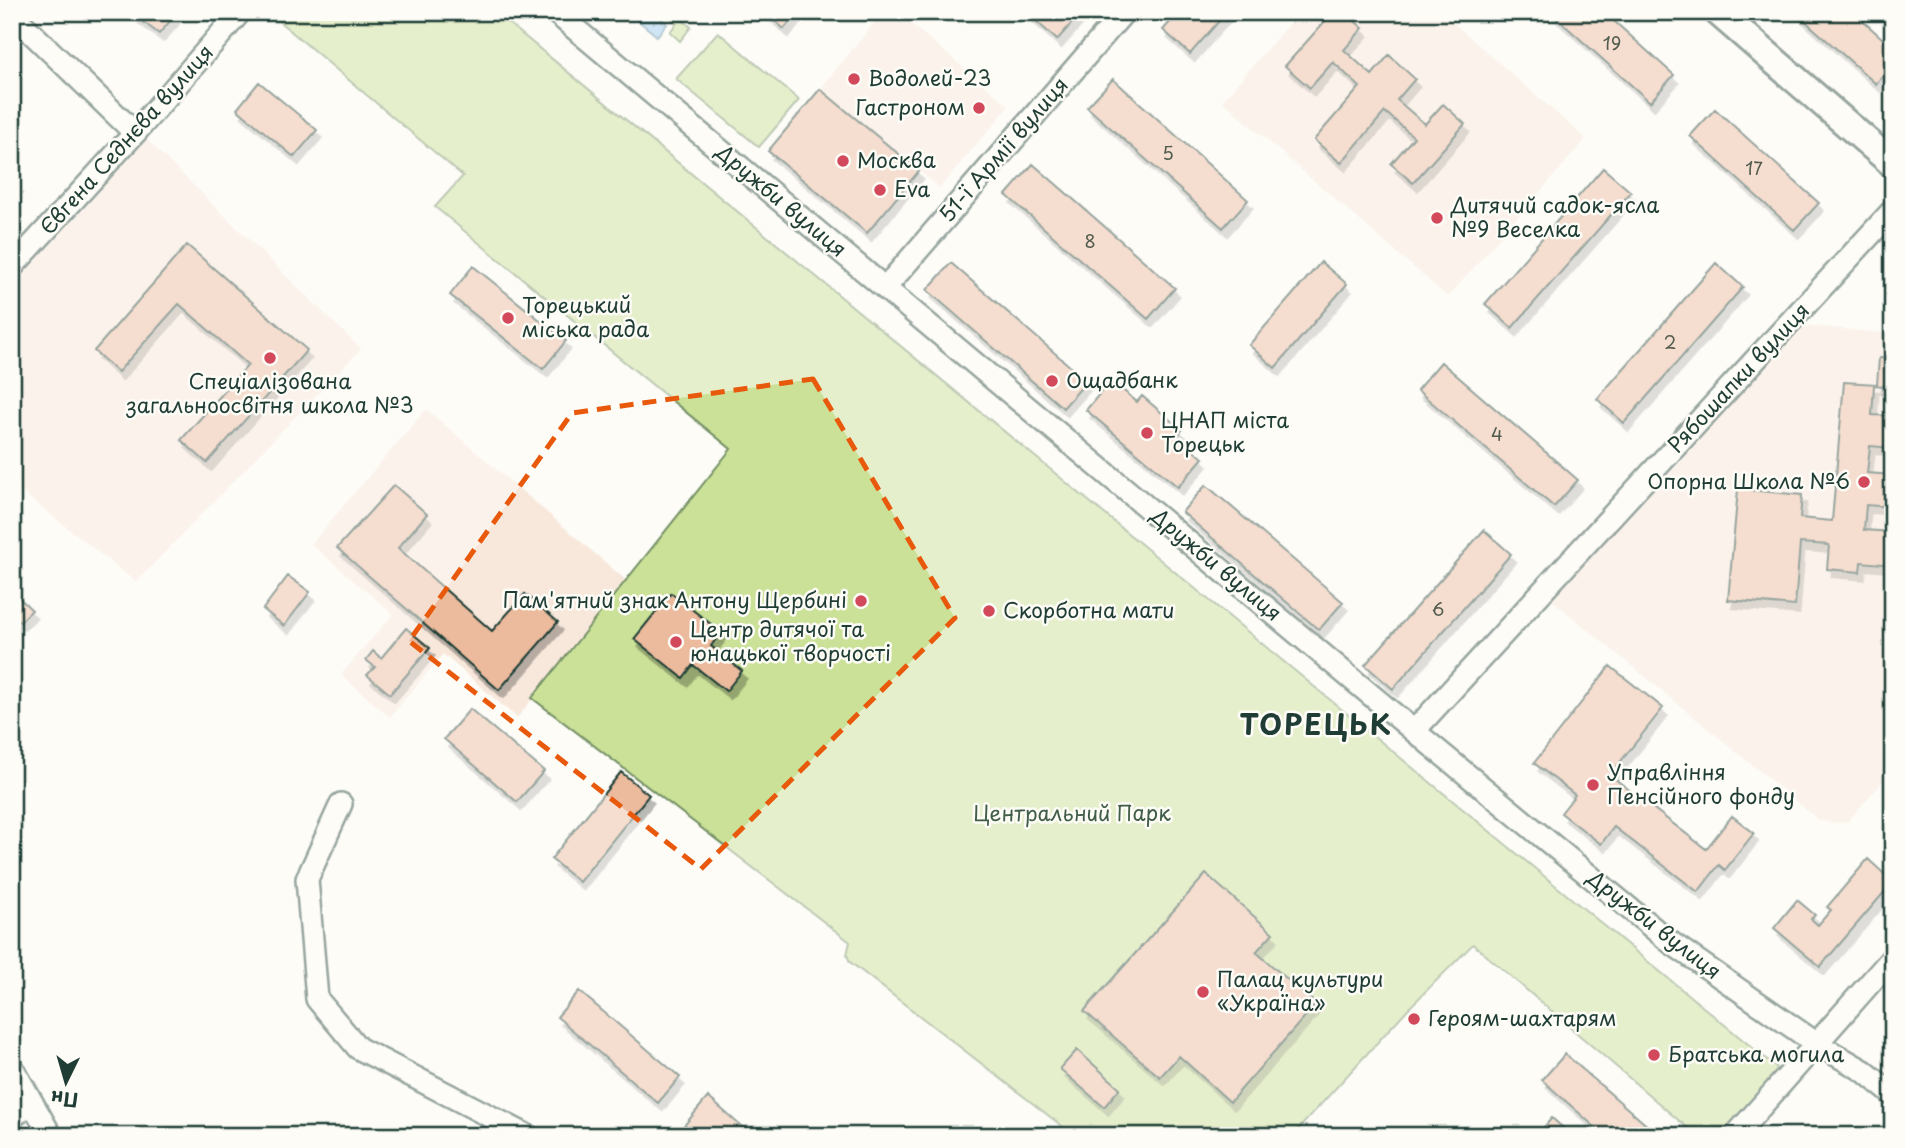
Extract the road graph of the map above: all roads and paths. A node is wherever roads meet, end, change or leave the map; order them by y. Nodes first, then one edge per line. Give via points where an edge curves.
1 (240, 12) edge
2 (555, 12) edge
3 (1124, 12) edge
4 (1718, 12) edge
5 (12, 14) edge
6 (135, 133) junction
7 (1893, 164) edge
8 (1893, 210) edge
9 (12, 267) edge
10 (885, 288) junction
11 (1414, 731) junction
12 (341, 804) dead end
13 (1893, 957) edge
14 (1817, 1044) junction
15 (12, 1067) edge
16 (1893, 1095) edge
17 (32, 1103) junction
18 (12, 1117) edge
19 (51, 1136) edge
20 (528, 1136) edge
21 (1735, 1136) edge

1 - 6 street, Євгена Седнєва вулиця
2 - 10 street, Дружби вулиця
3 - 10 street, 51-ї Армії вулиця
4 - 7 main road
5 - 6 street
6 - 9 street, Євгена Седнєва вулиця
8 - 11 street, Рябошапки вулиця
10 - 11 street, Дружби вулиця
11 - 14 street, Дружби вулиця via 1670,942
12 - 20 street via 307,879 317,999 358,1048
13 - 14 street
14 - 16 street, Дружби вулиця via 1864,1071
14 - 21 street
15 - 17 street
17 - 18 street
17 - 19 street

